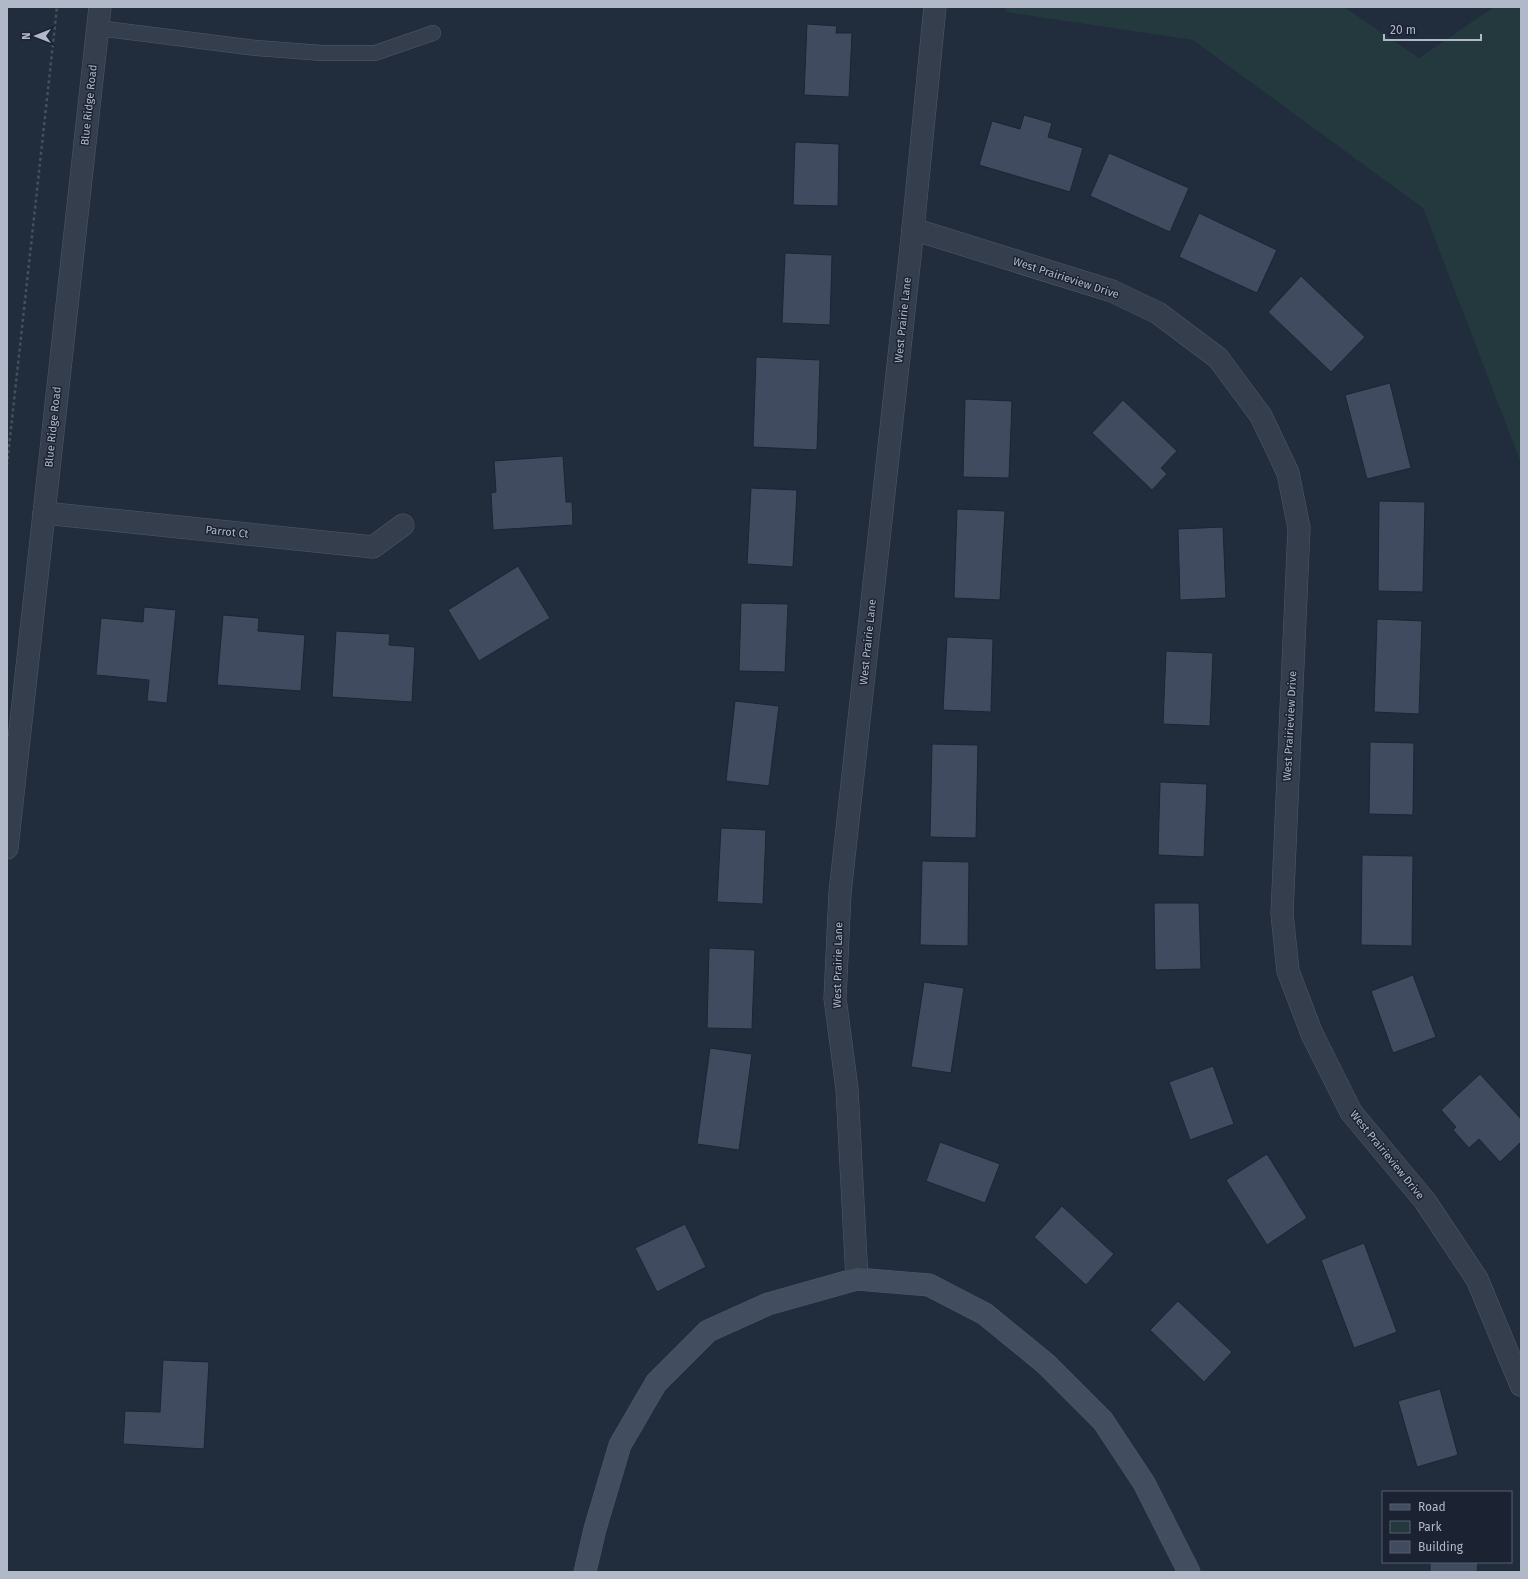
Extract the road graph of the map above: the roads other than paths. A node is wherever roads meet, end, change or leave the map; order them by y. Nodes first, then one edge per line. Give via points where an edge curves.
1 (935, 7) edge
2 (99, 17) edge
3 (433, 32) dead end
4 (913, 229) junction
5 (44, 513) junction
6 (403, 525) dead end
7 (7, 848) edge
8 (857, 1279) junction
9 (1521, 1384) edge
10 (586, 1572) edge
11 (1189, 1572) edge

1 - 4 street, West Prairie Lane
2 - 3 lane via 256,48 322,54 375,53
2 - 5 street, Blue Ridge Road
4 - 8 street, West Prairie Lane via 840,893 835,998 847,1089
4 - 9 street, West Prairieview Drive via 1112,291 1158,313 1218,358 1261,416 1288,473 1299,528 1282,914 1288,971 1312,1034 1351,1112 1424,1201 1477,1278
5 - 6 street, Parrot Ct via 372,547
5 - 7 street, Blue Ridge Road
8 - 10 street via 768,1304 708,1331 656,1383 620,1445 595,1529
8 - 11 street via 929,1285 985,1314 1046,1364 1103,1421 1144,1483

